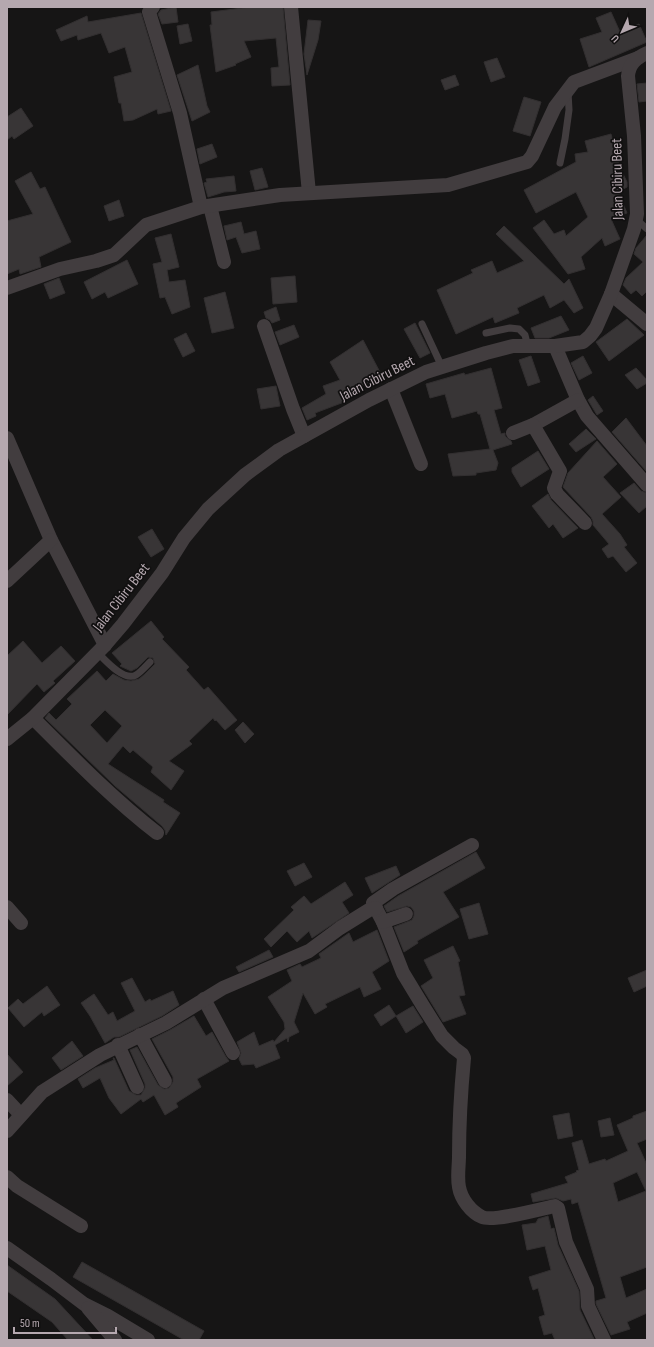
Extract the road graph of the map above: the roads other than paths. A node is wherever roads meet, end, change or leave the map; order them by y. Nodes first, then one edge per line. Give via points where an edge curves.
1 (153, 7) edge
2 (291, 7) edge
3 (642, 56) edge
4 (568, 90) junction
5 (560, 163) dead end
6 (309, 193) junction
7 (206, 207) junction
8 (636, 219) junction
9 (647, 229) edge
10 (224, 262) dead end
11 (7, 288) edge
12 (611, 294) junction
13 (636, 314) junction
14 (422, 324) dead end
15 (647, 324) edge
16 (264, 326) dead end
17 (486, 334) dead end
18 (647, 334) edge
19 (555, 346) junction
20 (528, 347) junction
21 (442, 367) junction
22 (391, 389) junction
23 (578, 400) junction
24 (533, 425) junction
25 (513, 433) dead end
26 (304, 436) junction
27 (7, 438) edge
28 (421, 464) dead end
29 (647, 485) edge
30 (585, 523) dead end
31 (51, 540) junction
32 (7, 581) edge
33 (101, 648) junction
34 (150, 662) dead end
35 (33, 718) junction
36 (7, 738) edge
37 (158, 833) dead end
38 (472, 845) dead end
39 (7, 907) edge
40 (376, 908) junction
41 (406, 914) dead end
42 (384, 922) junction
43 (21, 923) dead end
44 (204, 999) junction
45 (140, 1035) junction
46 (118, 1046) junction
47 (233, 1053) dead end
48 (165, 1081) dead end
49 (137, 1088) dead end
50 (7, 1100) edge
51 (21, 1115) junction
52 (7, 1131) edge
53 (7, 1177) edge
54 (81, 1226) dead end
55 (7, 1248) edge
56 (84, 1304) junction
57 (115, 1340) edge
58 (148, 1340) edge
59 (604, 1340) edge

1 - 7 street via 149,12
2 - 6 street
3 - 4 street via 574,82
3 - 8 street, Jalan Cibiru Beet via 628,68 634,136
4 - 5 lane via 569,110
4 - 6 street via 555,107 527,162 448,185
6 - 7 street
7 - 10 street
7 - 11 street via 146,226 114,255 60,269
8 - 9 lane
8 - 12 street, Jalan Cibiru Beet
12 - 13 street
12 - 19 street, Jalan Cibiru Beet via 596,328 584,342
13 - 15 street
13 - 18 street via 638,322
14 - 21 lane
16 - 26 street
17 - 20 lane via 510,328 519,329 525,335
19 - 20 street, Jalan Cibiru Beet
19 - 23 street
20 - 21 street, Jalan Cibiru Beet via 508,348
21 - 22 street, Jalan Cibiru Beet
22 - 26 street, Jalan Cibiru Beet
22 - 28 street
23 - 24 street
23 - 29 street via 587,416
24 - 25 street
24 - 30 street via 560,471 554,488 557,494
26 - 33 street, Jalan Cibiru Beet via 279,450 245,475 208,508 184,538 162,573
27 - 31 street
31 - 32 street
31 - 33 street
33 - 34 lane via 114,668 130,677
33 - 35 street, Jalan Cibiru Beet
35 - 36 street, Jalan Cibiru Beet
35 - 37 street via 73,759 141,821
38 - 40 street via 376,900 373,903
39 - 43 street
40 - 42 street
40 - 44 street via 340,928 309,951 223,988
41 - 42 street
42 - 59 street via 403,972 442,1036 464,1058 459,1140 459,1186 463,1198 469,1207 483,1218 507,1217 555,1206 558,1208 566,1242 588,1289 588,1306
44 - 45 street via 166,1023
44 - 47 street
45 - 46 street
45 - 48 street
46 - 49 street
46 - 51 street via 42,1092
50 - 51 street
51 - 52 street
53 - 54 street
55 - 56 street
56 - 57 street
56 - 58 street

